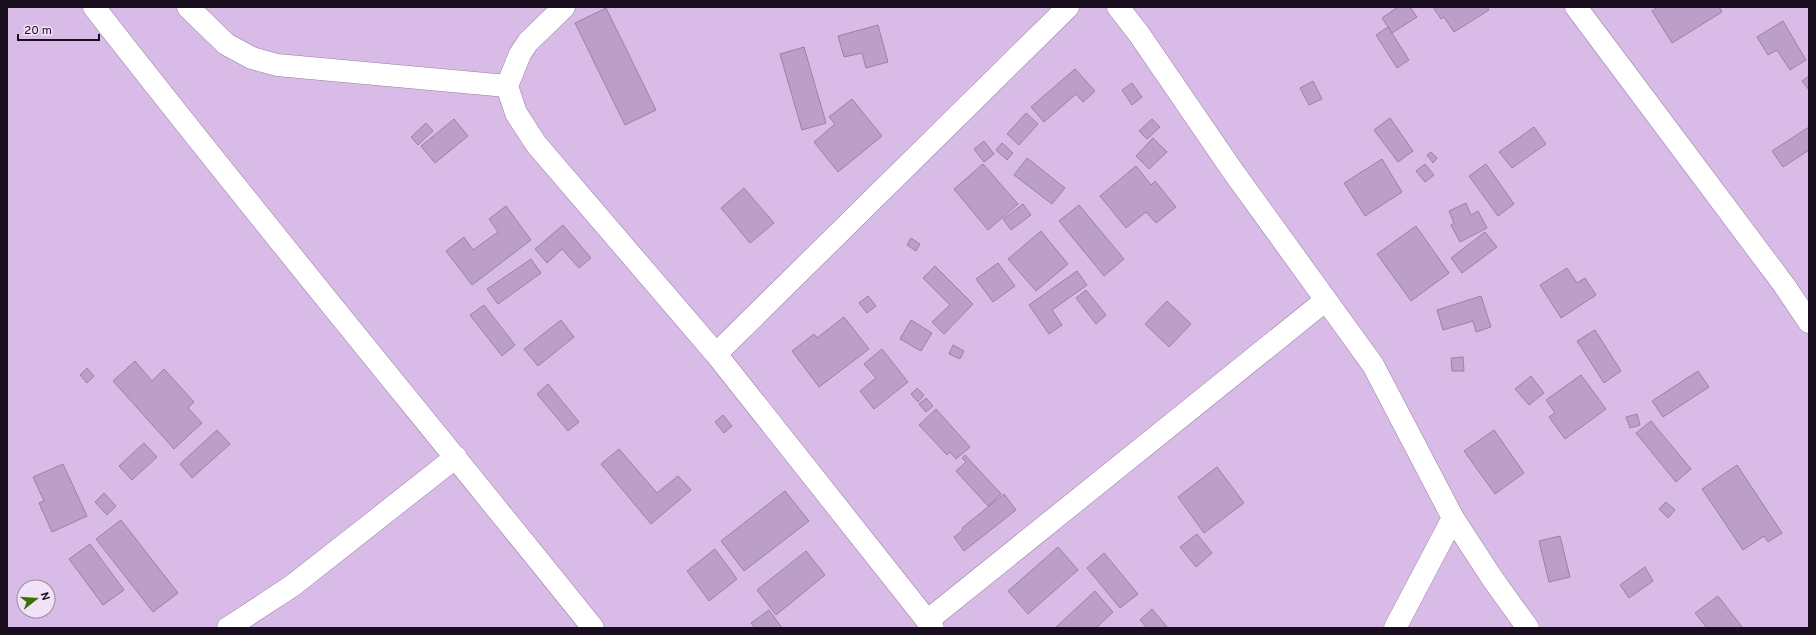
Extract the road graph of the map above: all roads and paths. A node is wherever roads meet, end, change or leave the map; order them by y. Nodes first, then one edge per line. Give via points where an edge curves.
1 (94, 7) edge
2 (188, 7) edge
3 (564, 7) edge
4 (1068, 7) edge
5 (1118, 7) edge
6 (1576, 7) edge
7 (507, 86) junction
8 (1326, 300) junction
9 (1809, 322) edge
10 (716, 354) junction
11 (456, 457) junction
12 (1453, 518) junction
13 (930, 624) edge
14 (228, 628) edge
15 (593, 628) edge
16 (1395, 628) edge
17 (1528, 628) edge

1 - 11 street via 253,209
2 - 7 street via 226,44 252,58 277,65
3 - 7 street via 528,42 520,54
4 - 10 street
5 - 8 street
6 - 9 street
7 - 10 street via 516,113 536,144
8 - 12 street via 1373,365
8 - 13 street
10 - 13 street
11 - 14 street via 292,586
11 - 15 street
12 - 16 street
12 - 17 street

